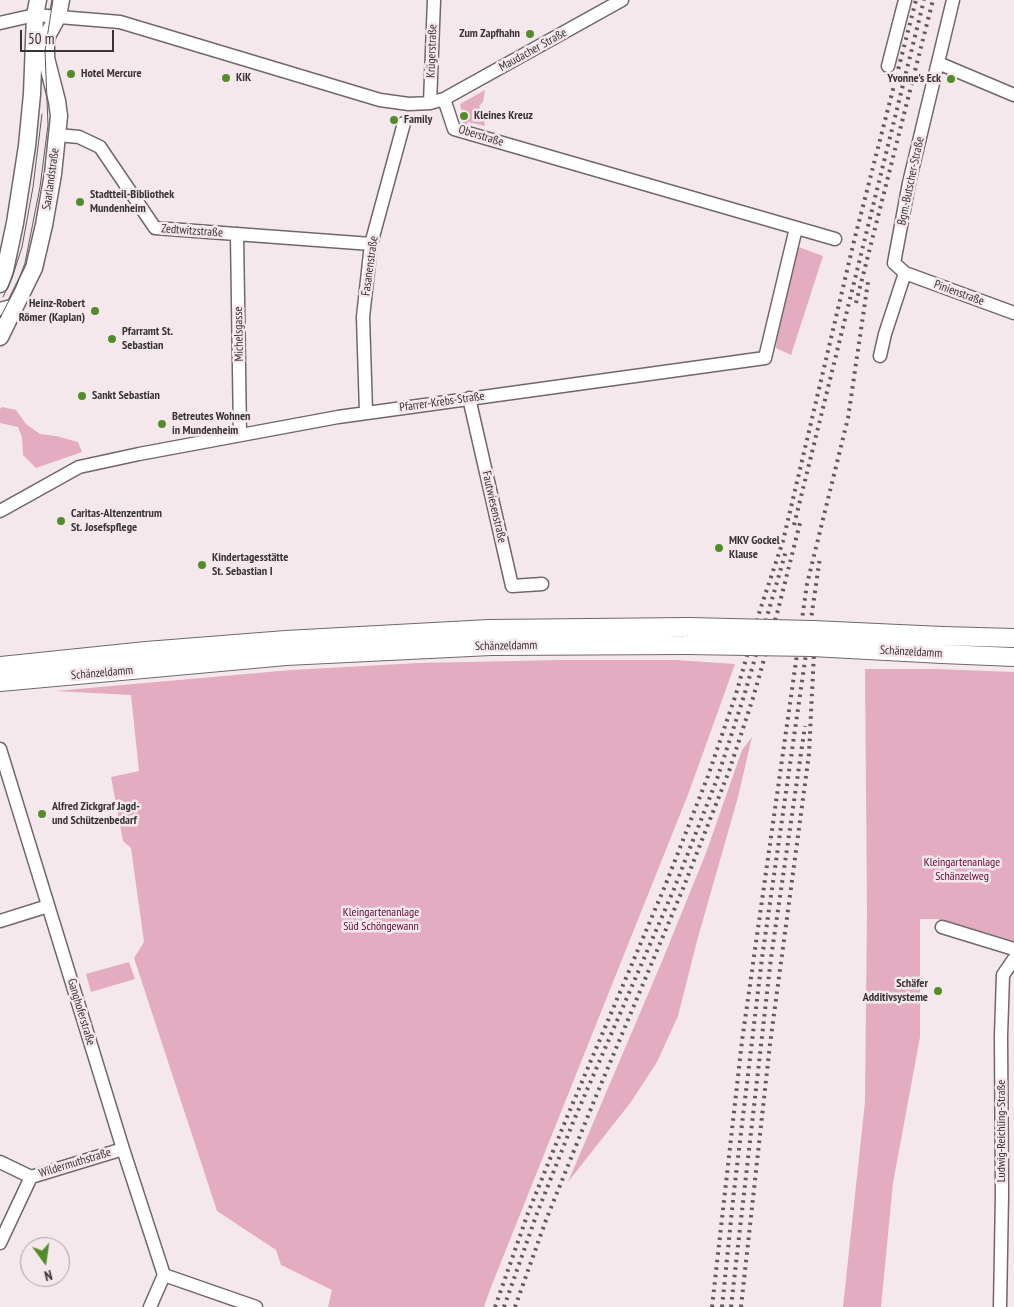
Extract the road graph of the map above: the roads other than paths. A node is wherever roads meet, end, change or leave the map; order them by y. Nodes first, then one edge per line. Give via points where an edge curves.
1 (434, 0) edge
2 (622, 0) edge
3 (904, 0) edge
4 (953, 0) edge
5 (36, 8) edge
6 (60, 8) edge
7 (0, 23) edge
8 (938, 63) junction
9 (888, 66) dead end
10 (1014, 95) edge
11 (444, 99) junction
12 (430, 103) junction
13 (404, 122) dead end
14 (58, 135) junction
15 (796, 228) junction
16 (237, 234) junction
17 (835, 239) dead end
18 (371, 244) junction
19 (905, 273) junction
20 (0, 284) edge
21 (8, 307) edge
22 (1014, 313) edge
23 (0, 337) edge
24 (880, 356) dead end
25 (469, 398) junction
26 (366, 412) junction
27 (240, 434) junction
28 (0, 511) edge
29 (542, 584) dead end
30 (688, 636) junction
31 (1014, 638) edge
32 (1014, 657) edge
33 (0, 666) edge
34 (0, 682) edge
35 (0, 749) edge
36 (48, 906) junction
37 (0, 921) edge
38 (942, 927) dead end
39 (1014, 949) edge
40 (1014, 959) edge
41 (123, 1149) junction
42 (0, 1162) edge
43 (32, 1176) junction
44 (0, 1243) edge
45 (164, 1275) junction
46 (150, 1307) edge
47 (256, 1307) edge
48 (1000, 1307) edge

1 - 12 street, Krügerstraße
2 - 11 street, Maudacher Straße
3 - 9 street
4 - 8 street, Bgm.-Butscher-Straße
5 - 6 street
5 - 7 street
5 - 20 street via 27,146 15,223
6 - 12 street via 120,22 380,100
6 - 14 street, Saarlandstraße via 47,36 45,51 59,110
8 - 10 street
8 - 19 street, Bgm.-Butscher-Straße via 909,183 894,263
11 - 12 street
11 - 15 street, Oberstraße via 454,129
13 - 18 street, Fasanenstraße
14 - 16 street, Zedtwitzstraße via 79,137 100,147 155,228
14 - 21 street, Saarlandstraße via 34,268
15 - 17 street, Oberstraße
15 - 25 street, Pfarrer-Krebs-Straße via 765,358
16 - 18 street, Zedtwitzstraße
16 - 27 street, Michelsgasse
18 - 26 street, Fasanenstraße via 363,317
19 - 22 street, Pinienstraße
19 - 24 street
21 - 23 street, Saarlandstraße
25 - 26 street, Pfarrer-Krebs-Straße
25 - 29 street, Fautwiesenstraße via 512,586
26 - 27 street, Pfarrer-Krebs-Straße
27 - 28 street, Pfarrer-Krebs-Straße via 79,467
30 - 31 main road, Schänzeldamm, bridge via 813,630
30 - 32 main road, Schänzeldamm, bridge via 812,647
30 - 33 main road, Schänzeldamm via 489,629 286,640
30 - 34 main road, Schänzeldamm via 305,655
35 - 36 street, Ganghoferstraße
36 - 37 street
36 - 41 street, Ganghoferstraße
38 - 39 street
40 - 48 street, Ludwig-Reichling-Straße via 1003,975
41 - 43 street, Wildermuthstraße
41 - 45 street, Ganghoferstraße
42 - 43 street, Wildermuthstraße
43 - 44 street
45 - 46 street
45 - 47 street

